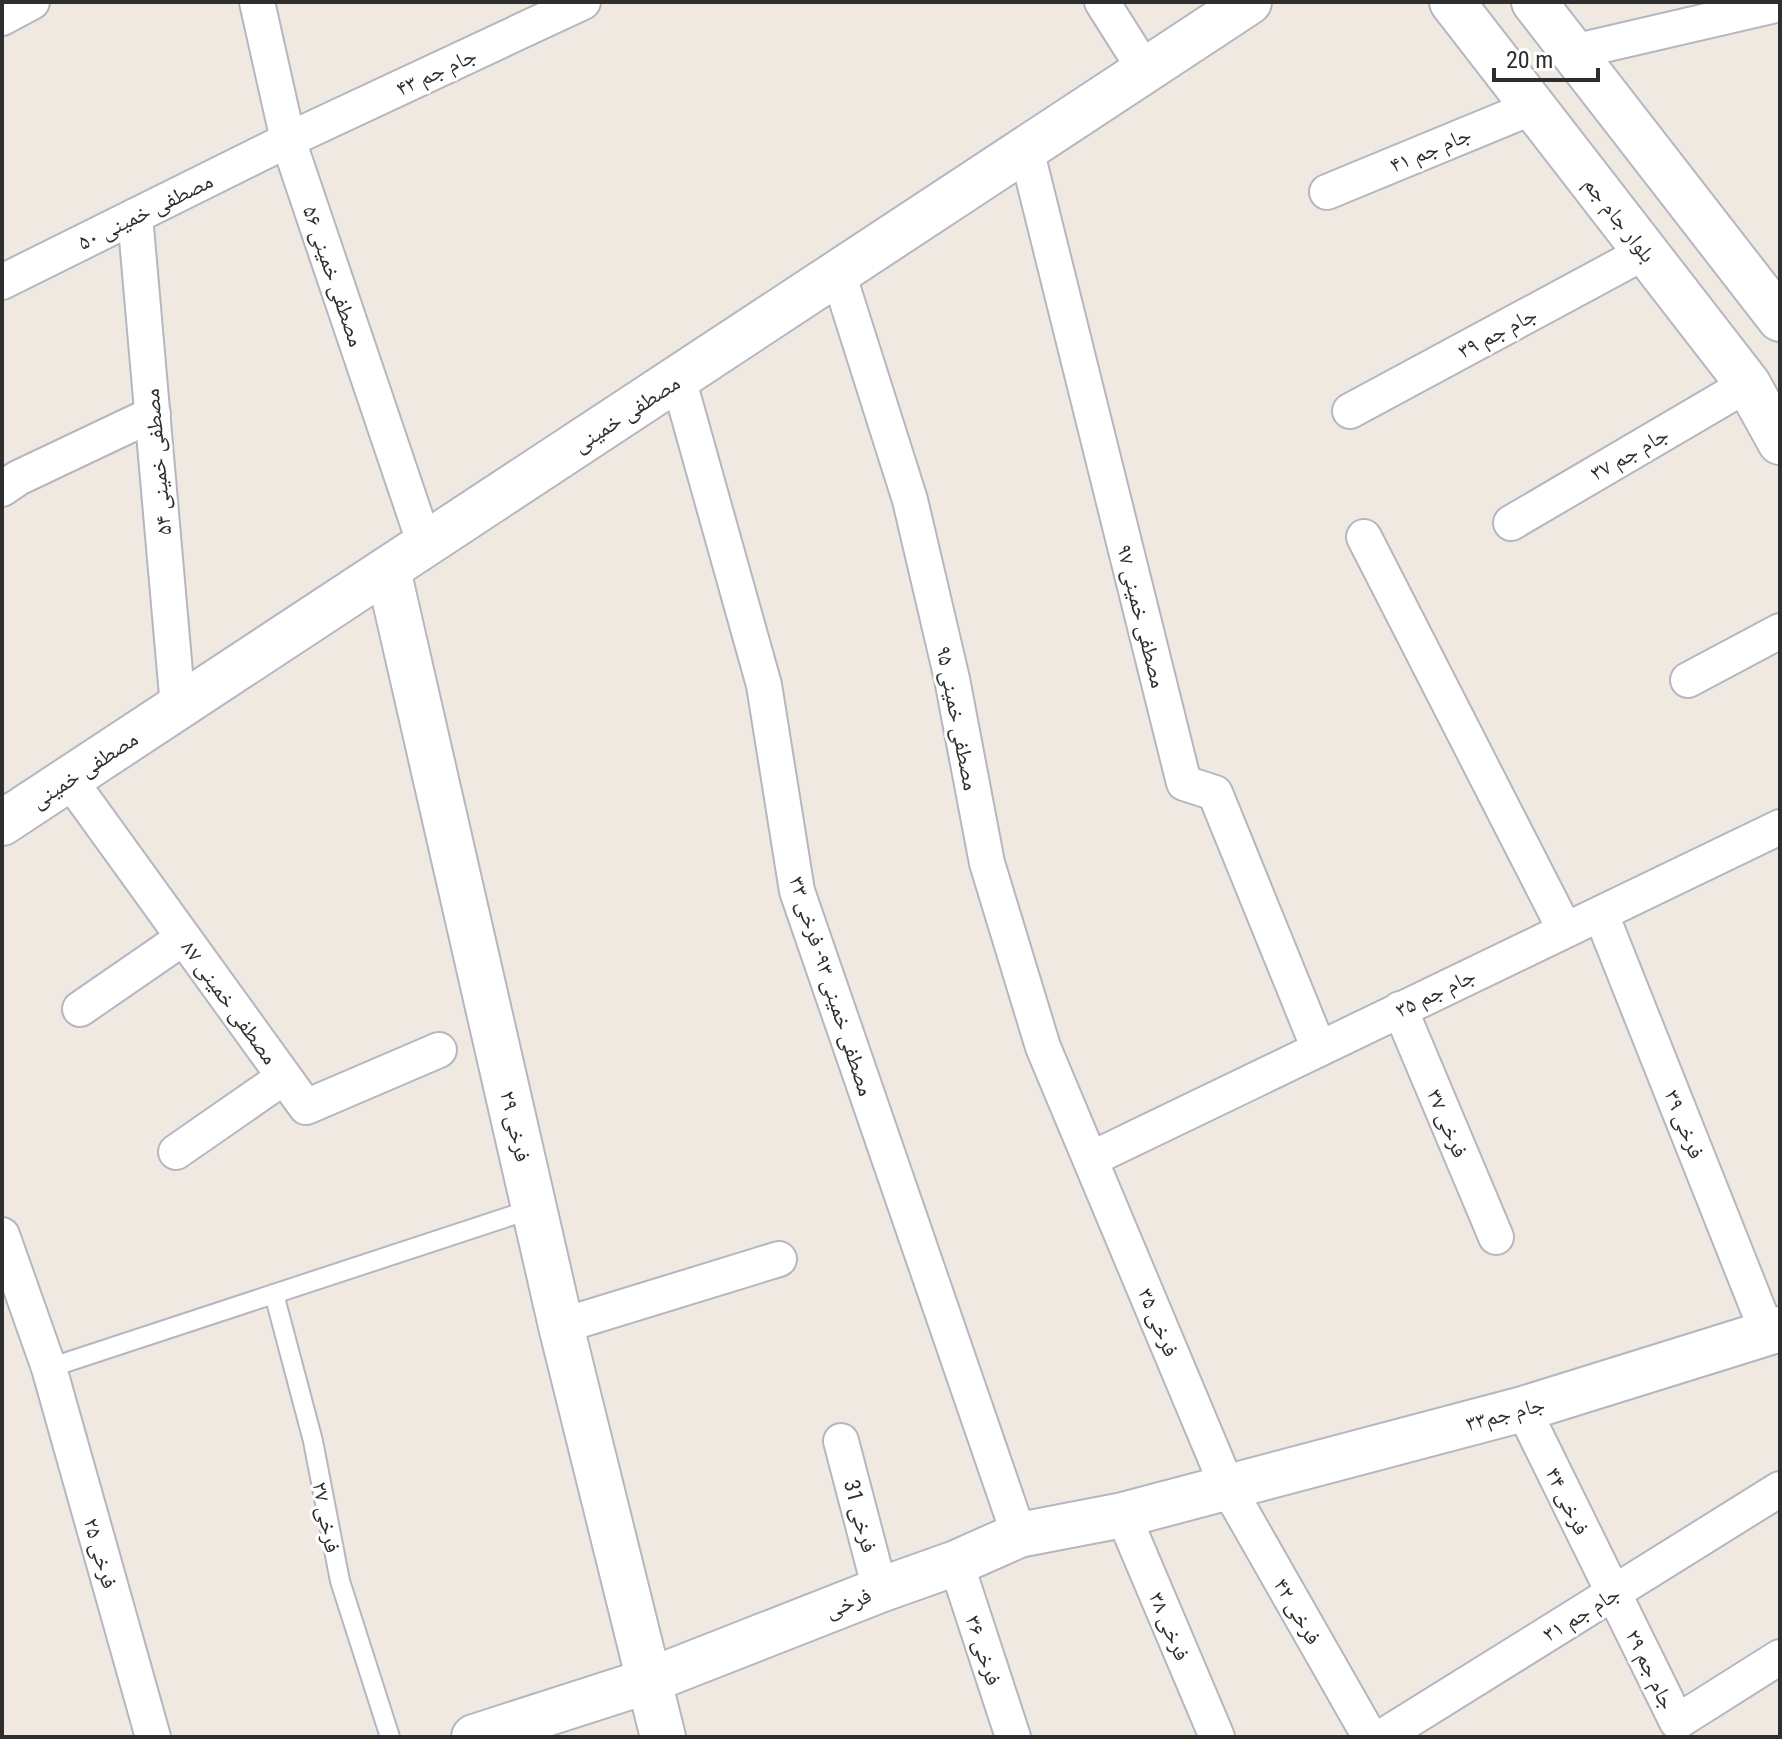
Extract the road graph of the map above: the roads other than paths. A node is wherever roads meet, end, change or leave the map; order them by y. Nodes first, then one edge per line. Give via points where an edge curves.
1 (32, 2) edge
2 (257, 2) edge
3 (583, 2) edge
4 (1102, 2) edge
5 (1249, 2) edge
6 (1452, 2) edge
7 (1534, 2) edge
8 (1780, 4) edge
9 (2, 18) edge
10 (1573, 52) junction
11 (1145, 70) junction
12 (1533, 107) junction
13 (288, 140) junction
14 (1026, 149) junction
15 (1327, 192) dead end
16 (135, 216) junction
17 (1645, 252) junction
18 (838, 273) junction
19 (2, 282) edge
20 (1774, 302) edge
21 (678, 378) junction
22 (1748, 384) junction
23 (1350, 411) dead end
24 (153, 414) junction
25 (1780, 442) edge
26 (2, 489) edge
27 (1511, 523) dead end
28 (1364, 537) dead end
29 (425, 545) junction
30 (388, 570) junction
31 (1780, 631) edge
32 (1688, 680) dead end
33 (178, 707) junction
34 (69, 779) junction
35 (2, 823) edge
36 (1780, 827) edge
37 (1601, 914) junction
38 (1565, 930) junction
39 (183, 938) junction
40 (80, 1009) dead end
41 (1400, 1009) junction
42 (1319, 1049) junction
43 (439, 1050) dead end
44 (284, 1077) junction
45 (176, 1152) dead end
46 (1091, 1159) junction
47 (535, 1208) junction
48 (2, 1235) edge
49 (1496, 1237) dead end
50 (779, 1259) dead end
51 (274, 1294) junction
52 (561, 1326) junction
53 (1774, 1332) edge
54 (49, 1368) junction
55 (1523, 1409) junction
56 (841, 1441) dead end
57 (1227, 1486) junction
58 (1780, 1489) edge
59 (1123, 1515) junction
60 (1019, 1535) junction
61 (956, 1563) junction
62 (880, 1590) junction
63 (1613, 1593) junction
64 (1780, 1657) edge
65 (648, 1681) junction
66 (153, 1737) edge
67 (390, 1737) edge
68 (474, 1737) edge
69 (663, 1737) edge
70 (1013, 1737) edge
71 (1217, 1737) edge
72 (1370, 1737) edge
73 (1382, 1737) edge

1 - 9 street
2 - 13 street, مصطفی خمینی ۵۶
3 - 13 street, جام جم ۴۳
4 - 11 street
5 - 11 street, مصطفی خمینی
6 - 12 street, بلوار جام جم
7 - 10 street
8 - 10 street
10 - 20 street
11 - 14 street, مصطفی خمینی
12 - 15 street, جام جم ۴۱
12 - 17 street, بلوار جام جم
13 - 16 street, مصطفی خمینی ۵۰
13 - 29 street, مصطفی خمینی ۵۶
14 - 18 street, مصطفی خمینی
14 - 42 street, مصطفی خمینی ۹۷ via 1184,783 1215,793
16 - 19 street, مصطفی خمینی ۵۰
16 - 24 street, مصطفی خمینی ۵۴
17 - 22 street, بلوار جام جم
17 - 23 street, جام جم ۳۹
18 - 21 street, مصطفی خمینی
18 - 46 street, مصطفی خمینی ۹۵ via 910,500 987,863 1043,1047
21 - 29 street, مصطفی خمینی
21 - 60 street, مصطفی خمینی ۹۳- فرخی ۳۳ via 764,685 797,891
22 - 25 street, بلوار جام جم
22 - 27 street, جام جم ۳۷
24 - 26 street
24 - 33 street, مصطفی خمینی ۵۴
28 - 38 street
29 - 30 street, مصطفی خمینی
30 - 33 street, مصطفی خمینی
30 - 47 street, فرخی ۲۹
31 - 32 street
33 - 34 street, مصطفی خمینی
34 - 35 street, مصطفی خمینی
34 - 39 street, مصطفی خمینی ۸۷
36 - 37 street, جام جم ۳۵
37 - 38 street, جام جم ۳۵
37 - 53 street, فرخی ۳۹
38 - 41 street, جام جم ۳۵
39 - 40 street
39 - 44 street, مصطفی خمینی ۸۷
41 - 42 street, جام جم ۳۵
41 - 49 street, فرخی ۳۷
42 - 46 street, جام جم ۳۵
43 - 44 street, مصطفی خمینی ۸۷ via 306,1107
44 - 45 street
46 - 57 street, فرخی ۳۵
47 - 51 lane
47 - 52 street, فرخی ۲۹
48 - 54 street, فرخی ۲۵
50 - 52 street
51 - 54 lane
51 - 67 lane, فرخی ۲۷ via 313,1441 340,1581
52 - 65 street, فرخی ۲۹
53 - 55 street, جام جم۳۳
54 - 66 street, فرخی ۲۵
55 - 57 street, جام جم۳۳
55 - 63 street, فرخی ۴۴
56 - 62 street, فرخی 31
57 - 59 street, فرخی
57 - 72 street, فرخی ۴۲
58 - 63 street, جام جم ۳۱
59 - 60 street, فرخی
59 - 71 street, فرخی ۳۸
60 - 61 street, فرخی
61 - 62 street, فرخی
61 - 70 street, فرخی ۳۶
62 - 65 street, فرخی
63 - 64 street, جام جم ۲۹ via 1677,1722
63 - 73 street, جام جم ۳۱
65 - 68 street, فرخی
65 - 69 street, فرخی ۲۹

